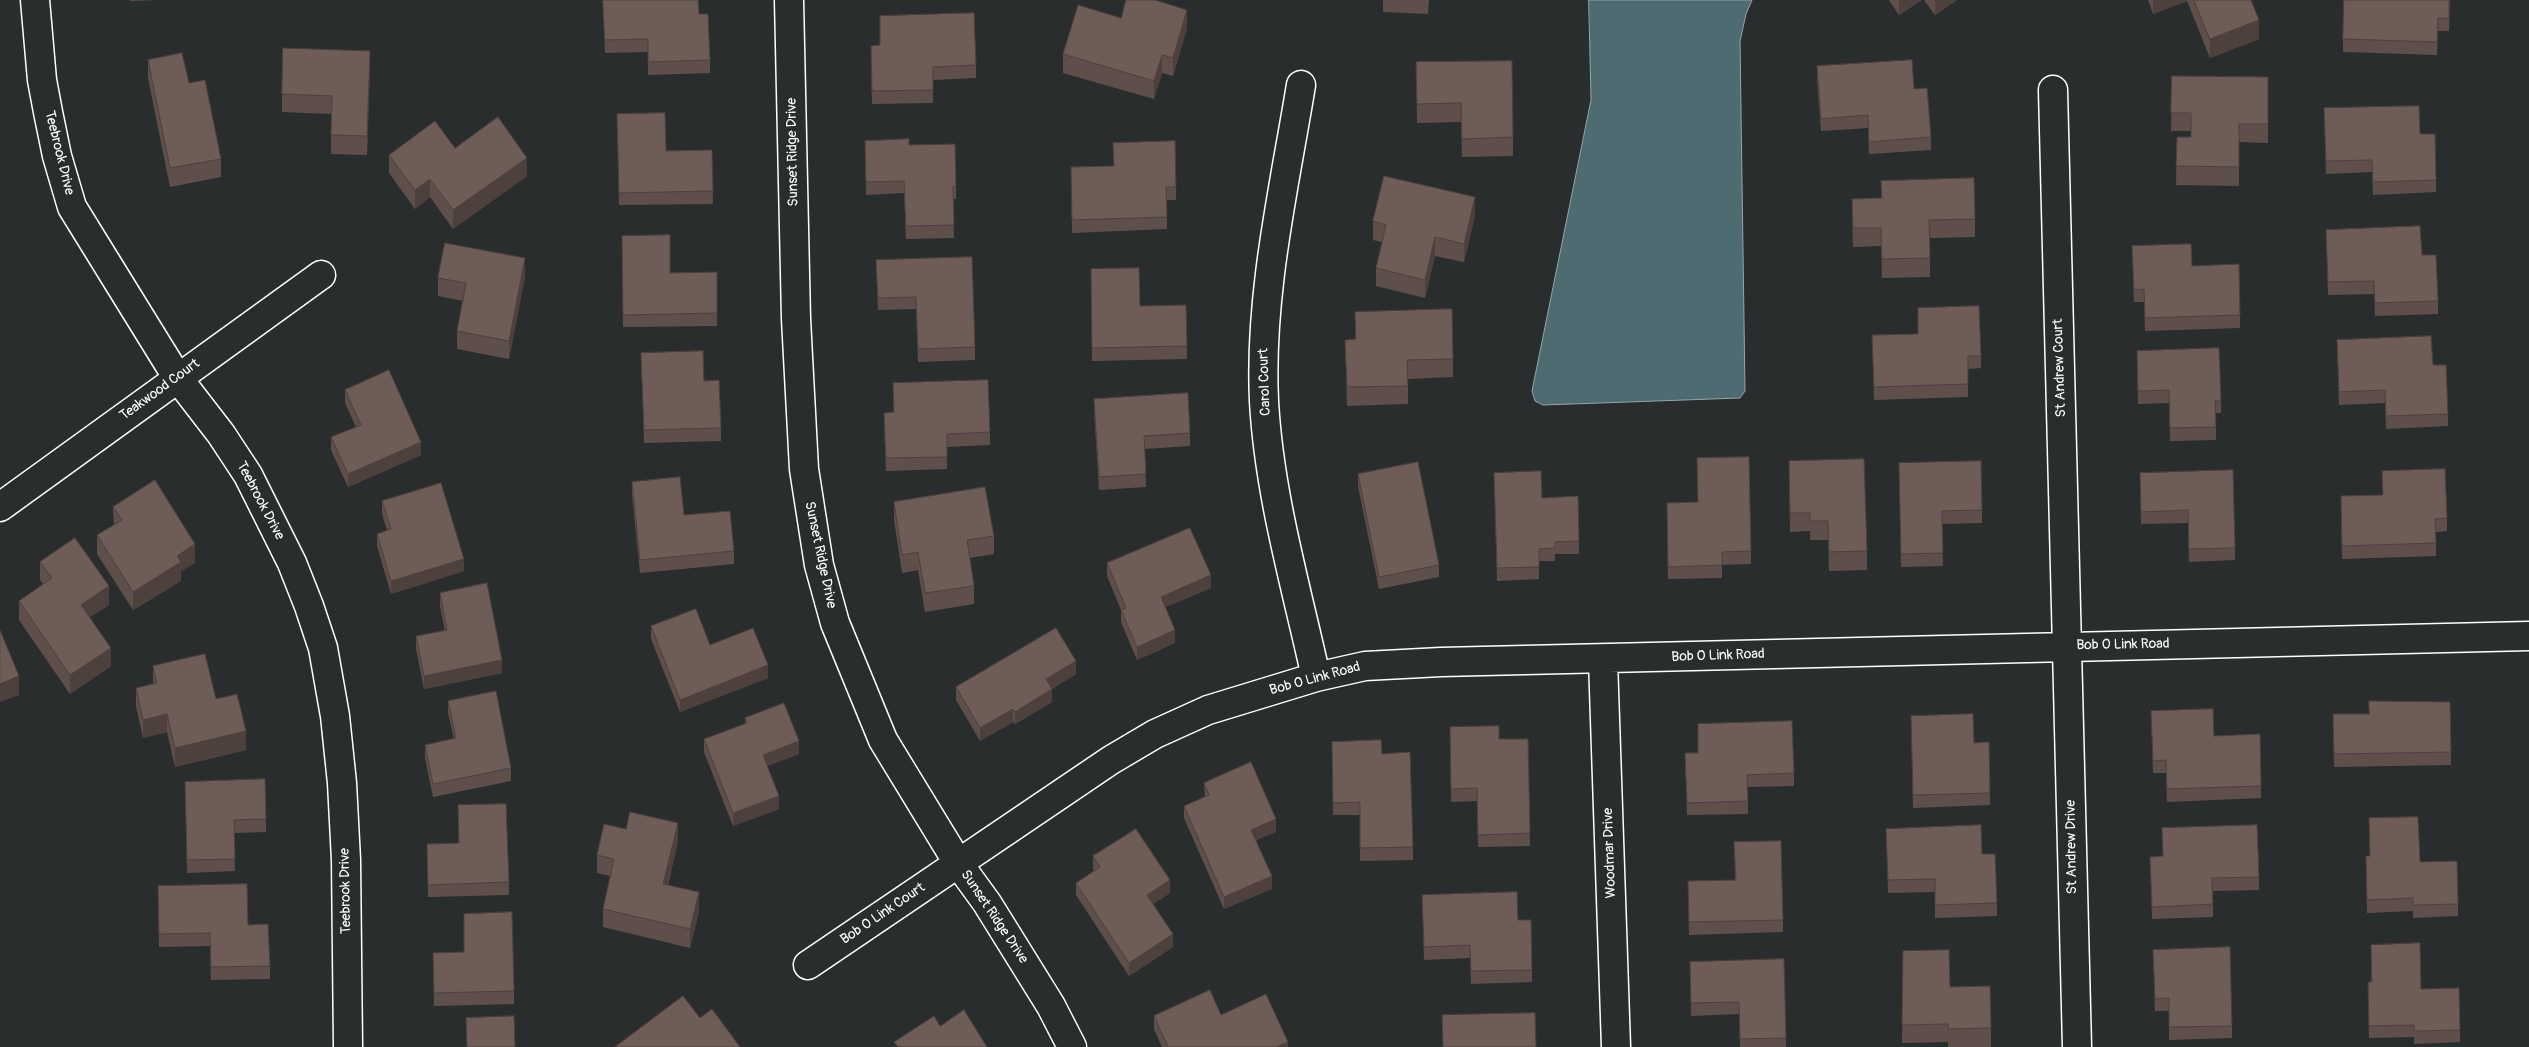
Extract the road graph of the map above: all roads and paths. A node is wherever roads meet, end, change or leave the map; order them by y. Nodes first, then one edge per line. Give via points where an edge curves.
1 (34, 0) edge
2 (789, 0) edge
3 (1301, 85) dead end
4 (2053, 90) dead end
5 (321, 275) dead end
6 (177, 378) junction
7 (0, 508) edge
8 (2529, 636) edge
9 (2067, 646) junction
10 (1603, 660) junction
11 (1316, 677) junction
12 (958, 863) junction
13 (808, 965) dead end
14 (348, 1047) edge
15 (1072, 1047) edge
16 (1616, 1047) edge
17 (2077, 1047) edge

1 - 6 street, Teebrook Drive via 47,104 72,206
2 - 12 street, Sunset Ridge Drive via 796,319 804,470 813,533 835,623 880,731
3 - 11 street, Carol Court via 1268,288 1264,402 1276,492
4 - 9 street, St Andrew Court
5 - 6 street, Teakwood Court
6 - 7 street, Teakwood Court
6 - 14 street, Teebrook Drive via 248,475 292,563 323,648 342,782
8 - 9 street, Bob O Link Road
9 - 10 street, Bob O Link Road
9 - 17 street, St Andrew Drive
10 - 11 street, Bob O Link Road via 1365,666
10 - 16 street, Woodmar Drive
11 - 12 street, Bob O Link Road via 1208,710 1154,734
12 - 13 street, Bob O Link Court
12 - 15 street, Sunset Ridge Drive via 1046,998

